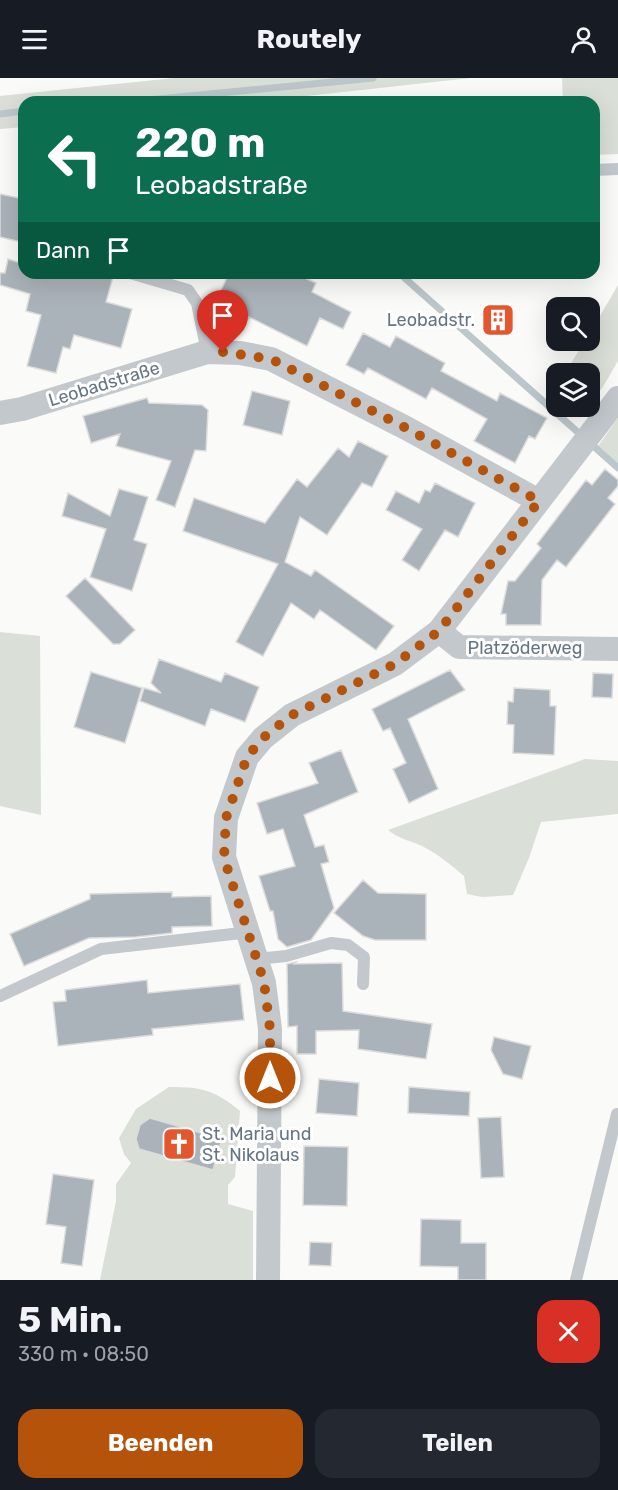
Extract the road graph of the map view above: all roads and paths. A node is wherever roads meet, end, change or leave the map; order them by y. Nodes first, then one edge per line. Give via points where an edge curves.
1 (618, 169) edge
2 (600, 170) edge
3 (150, 279) edge
4 (207, 352) junction
5 (618, 398) edge
6 (0, 413) edge
7 (539, 501) junction
8 (439, 631) junction
9 (618, 649) edge
10 (250, 932) junction
11 (257, 959) junction
12 (363, 984) dead end
13 (0, 996) edge
14 (617, 1114) edge
15 (268, 1280) edge
16 (576, 1280) edge

1 - 2 lane
3 - 4 lane via 188,290 197,303
4 - 6 street, Leobadstraße
4 - 7 street, Leobadstraße via 240,352 271,359
5 - 7 street
7 - 8 street
8 - 9 street, Platzöderweg via 459,647
8 - 10 street via 395,664 292,715 247,757 226,818 224,858
10 - 11 street
10 - 13 lane via 101,950
11 - 12 lane via 286,956 331,943 348,945 364,957
11 - 15 street via 270,1029
14 - 16 lane

